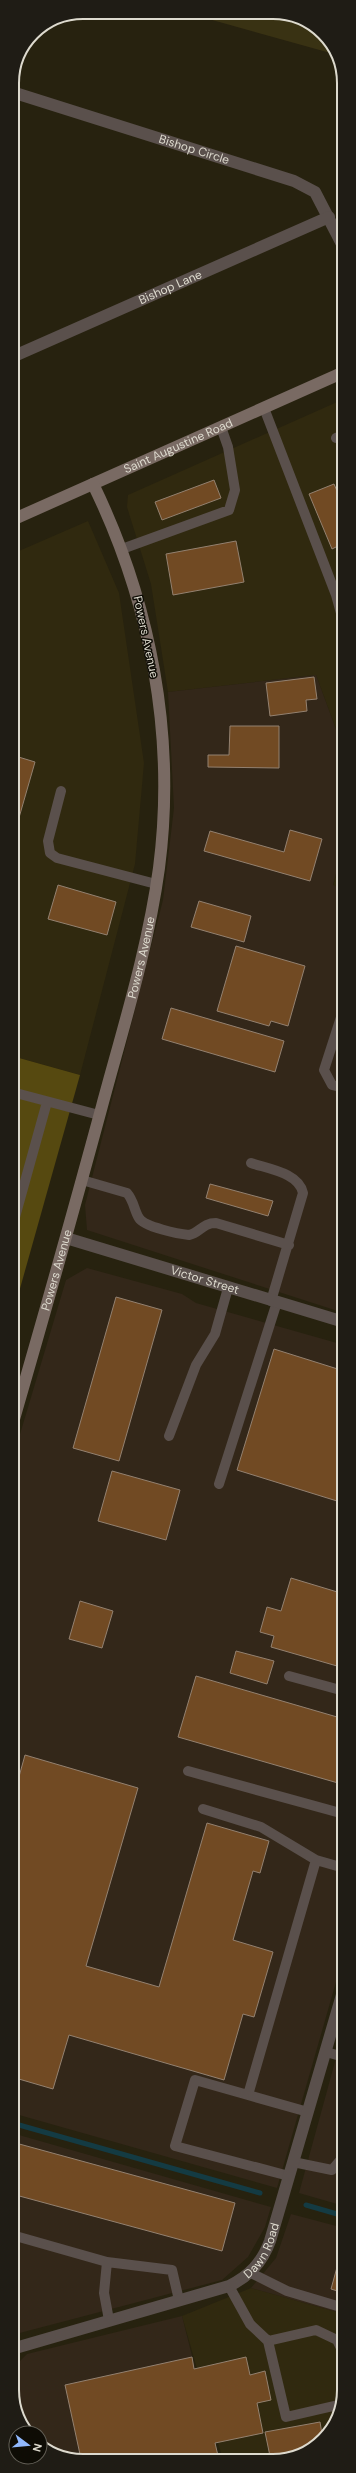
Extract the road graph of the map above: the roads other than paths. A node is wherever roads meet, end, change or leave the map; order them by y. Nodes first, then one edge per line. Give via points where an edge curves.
1 (19, 94) edge
2 (329, 217) junction
3 (337, 234) edge
4 (19, 354) edge
5 (337, 375) edge
6 (264, 408) junction
7 (222, 427) junction
8 (93, 484) junction
9 (19, 517) edge
10 (122, 549) junction
11 (337, 600) edge
12 (61, 791) dead end
13 (156, 884) junction
14 (337, 1030) edge
15 (337, 1086) edge
16 (19, 1094) edge
17 (48, 1102) junction
18 (99, 1115) junction
19 (251, 1163) dead end
20 (82, 1180) junction
21 (19, 1204) edge
22 (66, 1238) junction
23 (289, 1245) junction
24 (228, 1288) junction
25 (274, 1301) junction
26 (337, 1320) edge
27 (19, 1402) edge
28 (169, 1436) dead end
29 (219, 1484) dead end
30 (289, 1676) dead end
31 (337, 1689) edge
32 (188, 1771) dead end
33 (203, 1809) dead end
34 (337, 1812) edge
35 (316, 1860) junction
36 (337, 1866) edge
37 (337, 2013) edge
38 (326, 2052) junction
39 (337, 2055) edge
40 (248, 2095) junction
41 (308, 2112) junction
42 (294, 2162) junction
43 (337, 2164) edge
44 (289, 2176) junction
45 (19, 2237) edge
46 (107, 2262) junction
47 (251, 2273) junction
48 (229, 2286) junction
49 (179, 2300) junction
50 (337, 2306) edge
51 (109, 2320) junction
52 (337, 2340) edge
53 (268, 2341) junction
54 (19, 2347) edge
55 (335, 2406) edge

1 - 2 street, Bishop Circle via 294,181 315,192
2 - 3 street, Bishop Circle
2 - 4 street, Bishop Lane
5 - 6 street, Saint Augustine Road
6 - 7 street, Saint Augustine Road
6 - 11 lane
7 - 8 street, Saint Augustine Road
7 - 10 lane via 235,490 228,510
8 - 9 street, Saint Augustine Road
8 - 10 street, Powers Avenue
10 - 13 street, Powers Avenue via 140,603 162,734 164,782
12 - 13 lane via 48,841 50,853 57,858
13 - 18 street, Powers Avenue via 140,967
14 - 15 lane via 324,1070 332,1085
16 - 17 lane
17 - 18 lane
17 - 21 lane
18 - 20 street, Powers Avenue
19 - 23 lane via 292,1178 302,1187 302,1205
20 - 22 street, Powers Avenue
20 - 23 lane via 127,1193 140,1220 146,1224 189,1235 207,1223 216,1223
22 - 24 street, Victor Street
22 - 27 street, Powers Avenue
23 - 25 lane
24 - 25 street, Victor Street
24 - 28 lane via 216,1334 196,1365
25 - 26 street, Victor Street
25 - 29 lane
30 - 31 lane
32 - 34 lane
33 - 35 lane via 261,1827
35 - 36 lane
35 - 40 lane
37 - 38 street, Dawn Road
38 - 39 lane
38 - 41 street, Dawn Road
40 - 41 lane
40 - 44 lane via 195,2080 175,2146
41 - 42 street, Dawn Road
42 - 43 lane via 332,2170
42 - 44 street, Dawn Road
44 - 47 street, Dawn Road via 266,2252
45 - 46 lane
46 - 49 lane via 172,2270
46 - 51 lane via 104,2293
47 - 48 street, Dawn Road
47 - 50 lane via 288,2291
48 - 49 street, Dawn Road
48 - 53 lane via 250,2324
49 - 51 street, Dawn Road
51 - 54 street, Dawn Road
52 - 53 lane via 316,2330
53 - 55 lane via 286,2417

